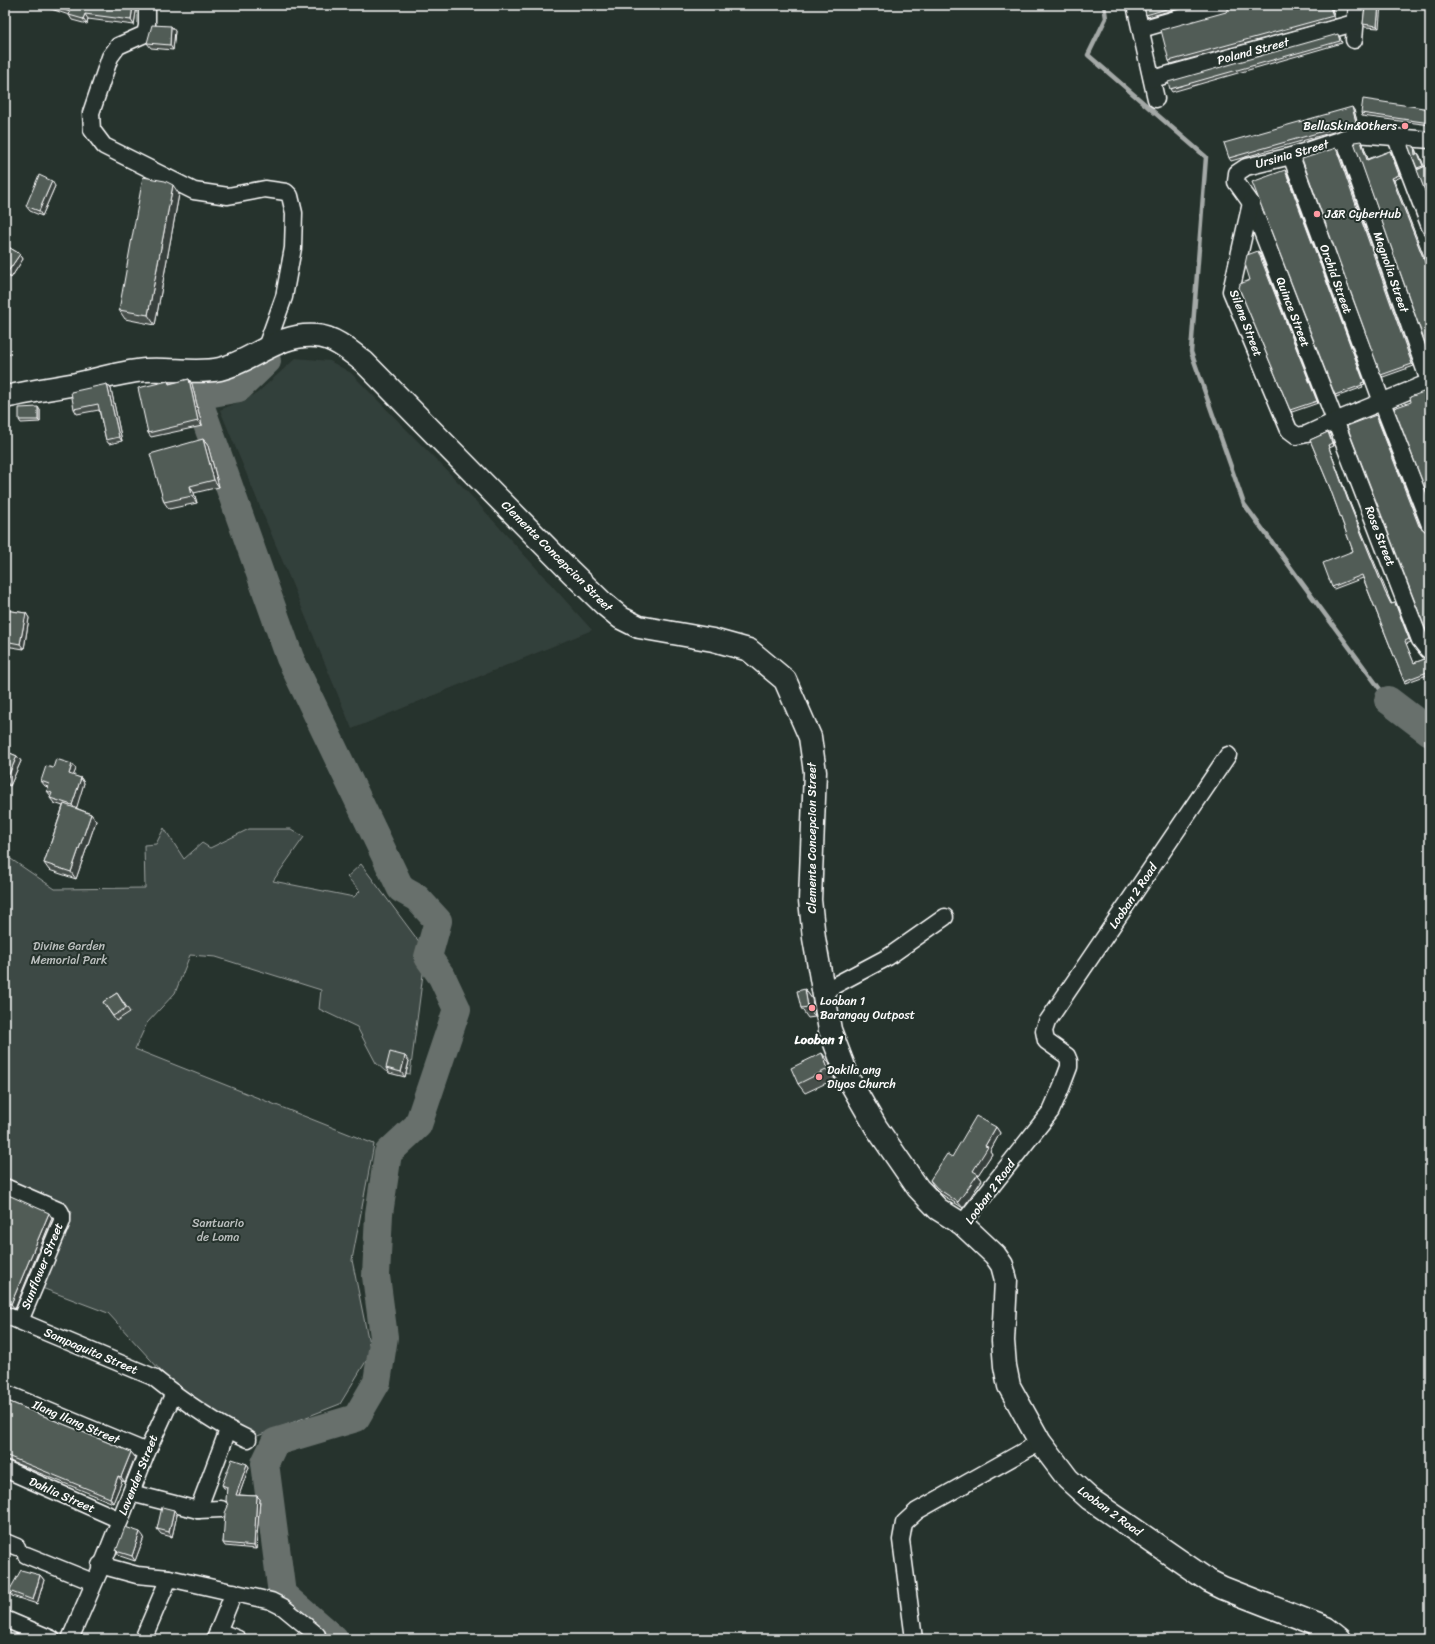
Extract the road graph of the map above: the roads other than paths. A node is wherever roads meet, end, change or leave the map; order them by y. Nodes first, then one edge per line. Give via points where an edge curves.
1 (147, 5) edge
2 (1135, 5) edge
3 (1225, 5) edge
4 (1357, 5) edge
5 (1354, 23) junction
6 (1141, 29) junction
7 (1354, 40) dead end
8 (1152, 78) junction
9 (1156, 99) dead end
10 (1344, 138) junction
11 (1396, 138) junction
12 (1430, 140) edge
13 (1291, 156) junction
14 (1251, 203) junction
15 (1430, 227) edge
16 (266, 347) junction
17 (1430, 383) edge
18 (5, 397) edge
19 (1382, 402) junction
20 (1336, 421) junction
21 (1430, 525) edge
22 (1429, 650) edge
23 (1228, 755) dead end
24 (945, 918) dead end
25 (822, 992) junction
26 (6, 1190) edge
27 (962, 1224) junction
28 (5, 1315) edge
29 (20, 1321) junction
30 (5, 1393) edge
31 (174, 1393) junction
32 (228, 1430) junction
33 (248, 1439) dead end
34 (1040, 1442) junction
35 (147, 1452) junction
36 (5, 1469) edge
37 (131, 1493) junction
38 (221, 1509) dead end
39 (198, 1510) junction
40 (120, 1520) junction
41 (16, 1548) edge
42 (102, 1562) junction
43 (169, 1578) junction
44 (93, 1582) junction
45 (234, 1592) junction
46 (5, 1619) edge
47 (216, 1635) edge
48 (317, 1635) dead end
49 (52, 1639) edge
50 (70, 1639) edge
51 (143, 1639) edge
52 (238, 1639) edge
53 (914, 1639) edge
54 (1340, 1639) edge

1 - 16 street via 148,26 145,34 118,46 110,57 91,113 92,130 104,146 194,191 228,196 265,190 286,192 290,196 294,213 293,248 284,297
2 - 6 street
3 - 6 street
4 - 5 street
5 - 7 street
5 - 8 street, Poland Street
6 - 8 street
8 - 9 street
10 - 11 street, Ursinia Street via 1358,134
10 - 13 street, Ursinia Street
10 - 17 street, Magnolia Street
11 - 12 street, Ursinia Street
11 - 15 street
13 - 14 street, Ursinia Street via 1246,167 1237,173 1236,182
13 - 19 street, Orchid Street
14 - 20 street, Quince Street
14 - 20 street, Silene Street via 1231,291 1289,430 1298,436
16 - 18 street, Clemente Concepcion Street via 220,369 144,370
16 - 25 street, Clemente Concepcion Street via 298,337 318,336 350,350 621,618 639,627 713,640 749,650 785,680 810,737 815,772 810,900
17 - 19 street
19 - 20 street
19 - 21 street, Orchid Street
20 - 22 street, Rose Street via 1420,640
23 - 27 street, Looban 2 Road via 1047,1022 1044,1031 1046,1040 1067,1056 1069,1061 1061,1088 1051,1111
24 - 25 street via 888,957
25 - 27 street, Clemente Concepcion Street via 830,1030 849,1080 876,1128 918,1188 938,1209
26 - 29 street, Sunflower Street via 60,1211 62,1215 62,1221
27 - 34 street, Looban 2 Road via 1002,1265 1006,1280 1003,1341 1009,1386
28 - 29 street, Sampaguita Street
29 - 31 street, Sampaguita Street via 153,1377
30 - 35 street, Ilang Ilang Street
31 - 32 street, Sampaguita Street
31 - 35 street, Lavender Street
32 - 33 street, Sampaguita Street
32 - 39 street
34 - 53 street via 917,1511 904,1523 901,1540
34 - 54 street, Looban 2 Road via 1068,1479 1090,1499 1209,1581 1326,1628
35 - 37 street, Lavender Street
36 - 40 street, Dahlia Street
37 - 39 street
37 - 40 street, Lavender Street
38 - 39 street
40 - 42 street, Lavender Street
41 - 44 street
42 - 43 street via 138,1575
42 - 44 street, Lavender Street
43 - 45 street
43 - 51 street
44 - 50 street, Lavender Street
45 - 47 street
45 - 48 street via 272,1601
46 - 49 street
47 - 52 street

